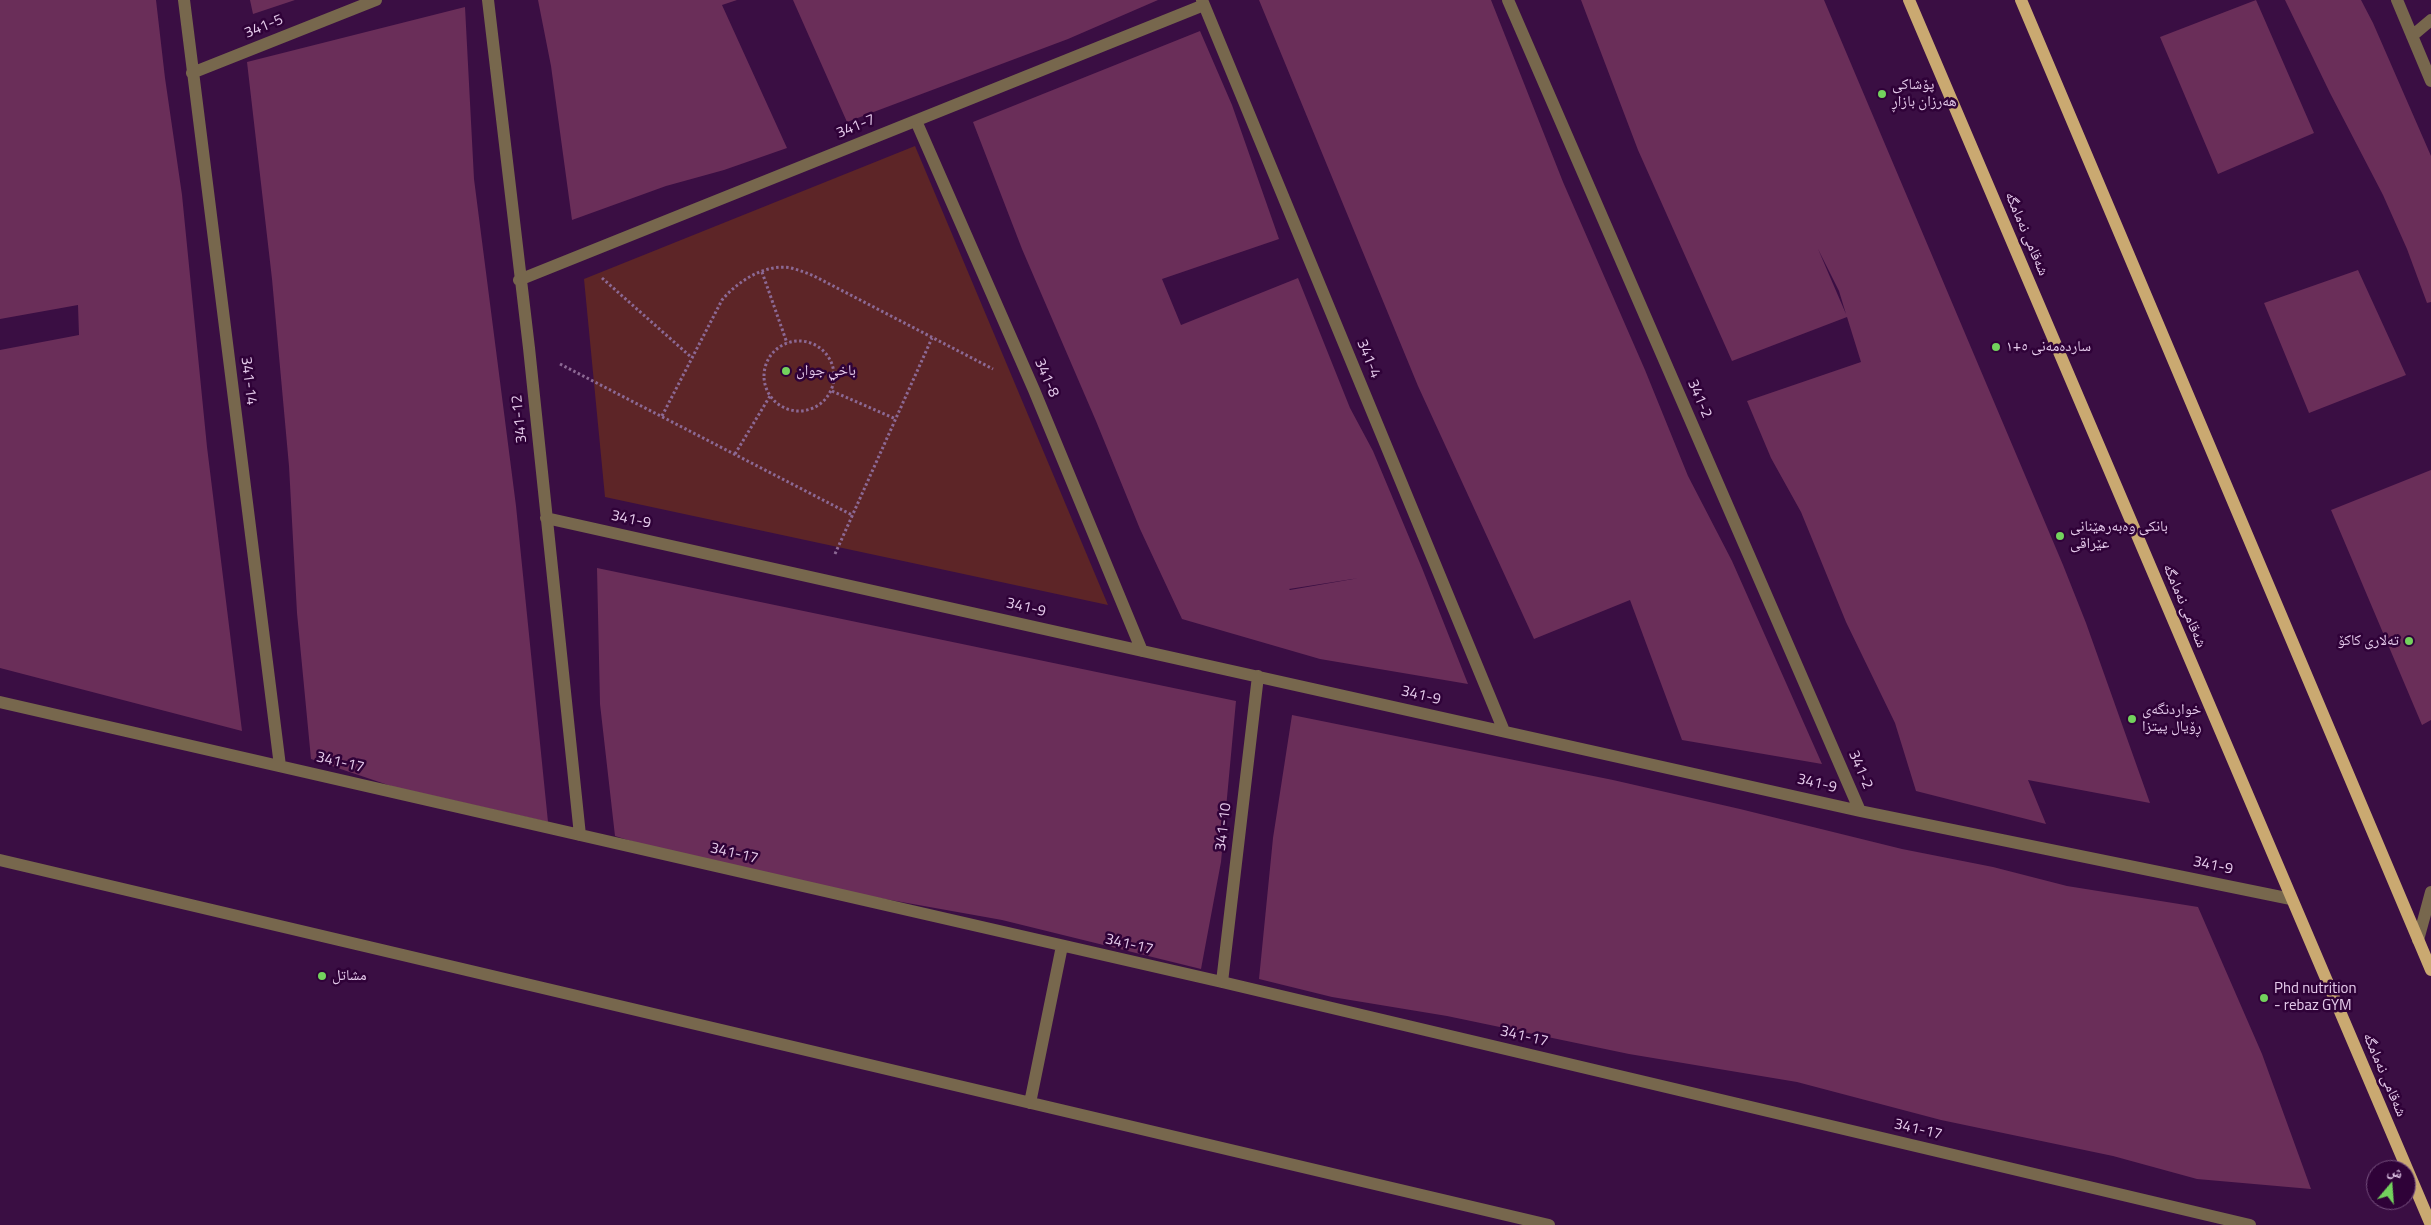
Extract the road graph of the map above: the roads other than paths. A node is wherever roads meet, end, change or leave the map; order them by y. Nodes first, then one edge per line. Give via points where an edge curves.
1 (184, 0) edge
2 (376, 0) edge
3 (488, 0) edge
4 (1508, 0) edge
5 (1908, 0) edge
6 (2021, 0) edge
7 (2397, 0) edge
8 (1203, 2) edge
9 (2431, 20) edge
10 (2412, 36) junction
11 (192, 73) junction
12 (2431, 81) edge
13 (916, 121) junction
14 (519, 280) junction
15 (546, 518) junction
16 (1142, 651) junction
17 (1258, 676) junction
18 (0, 702) edge
19 (1504, 731) junction
20 (280, 766) junction
21 (1860, 811) junction
22 (580, 835) junction
23 (0, 860) edge
24 (2431, 892) edge
25 (2291, 899) junction
26 (2418, 940) junction
27 (1062, 946) junction
28 (2431, 970) edge
29 (1222, 982) junction
30 (1030, 1103) junction
31 (1550, 1225) edge
32 (2250, 1225) edge
33 (2430, 1225) edge

1 - 11 street, 341-14
2 - 11 street, 341-5
3 - 14 street, 341-12
4 - 21 street, 341-2
5 - 25 main road, شەقامی نەمامگە
6 - 26 main road
7 - 10 street
8 - 13 street, 341-7
8 - 19 street, 341-4
9 - 10 street
10 - 12 street
11 - 20 street, 341-14
13 - 14 street, 341-7
13 - 16 street, 341-8 via 1034,390
14 - 15 street, 341-12
15 - 16 street, 341-9
15 - 22 street, 341-12
16 - 17 street, 341-9
17 - 19 street, 341-9
17 - 29 street, 341-10
18 - 20 street, 341-17
19 - 21 street, 341-9
20 - 22 street, 341-17
21 - 25 street, 341-9
22 - 27 street, 341-17
23 - 30 street
24 - 26 street
25 - 33 main road, شەقامی نەمامگە
26 - 28 main road
27 - 29 street, 341-17
27 - 30 street
29 - 32 street, 341-17
30 - 31 street

